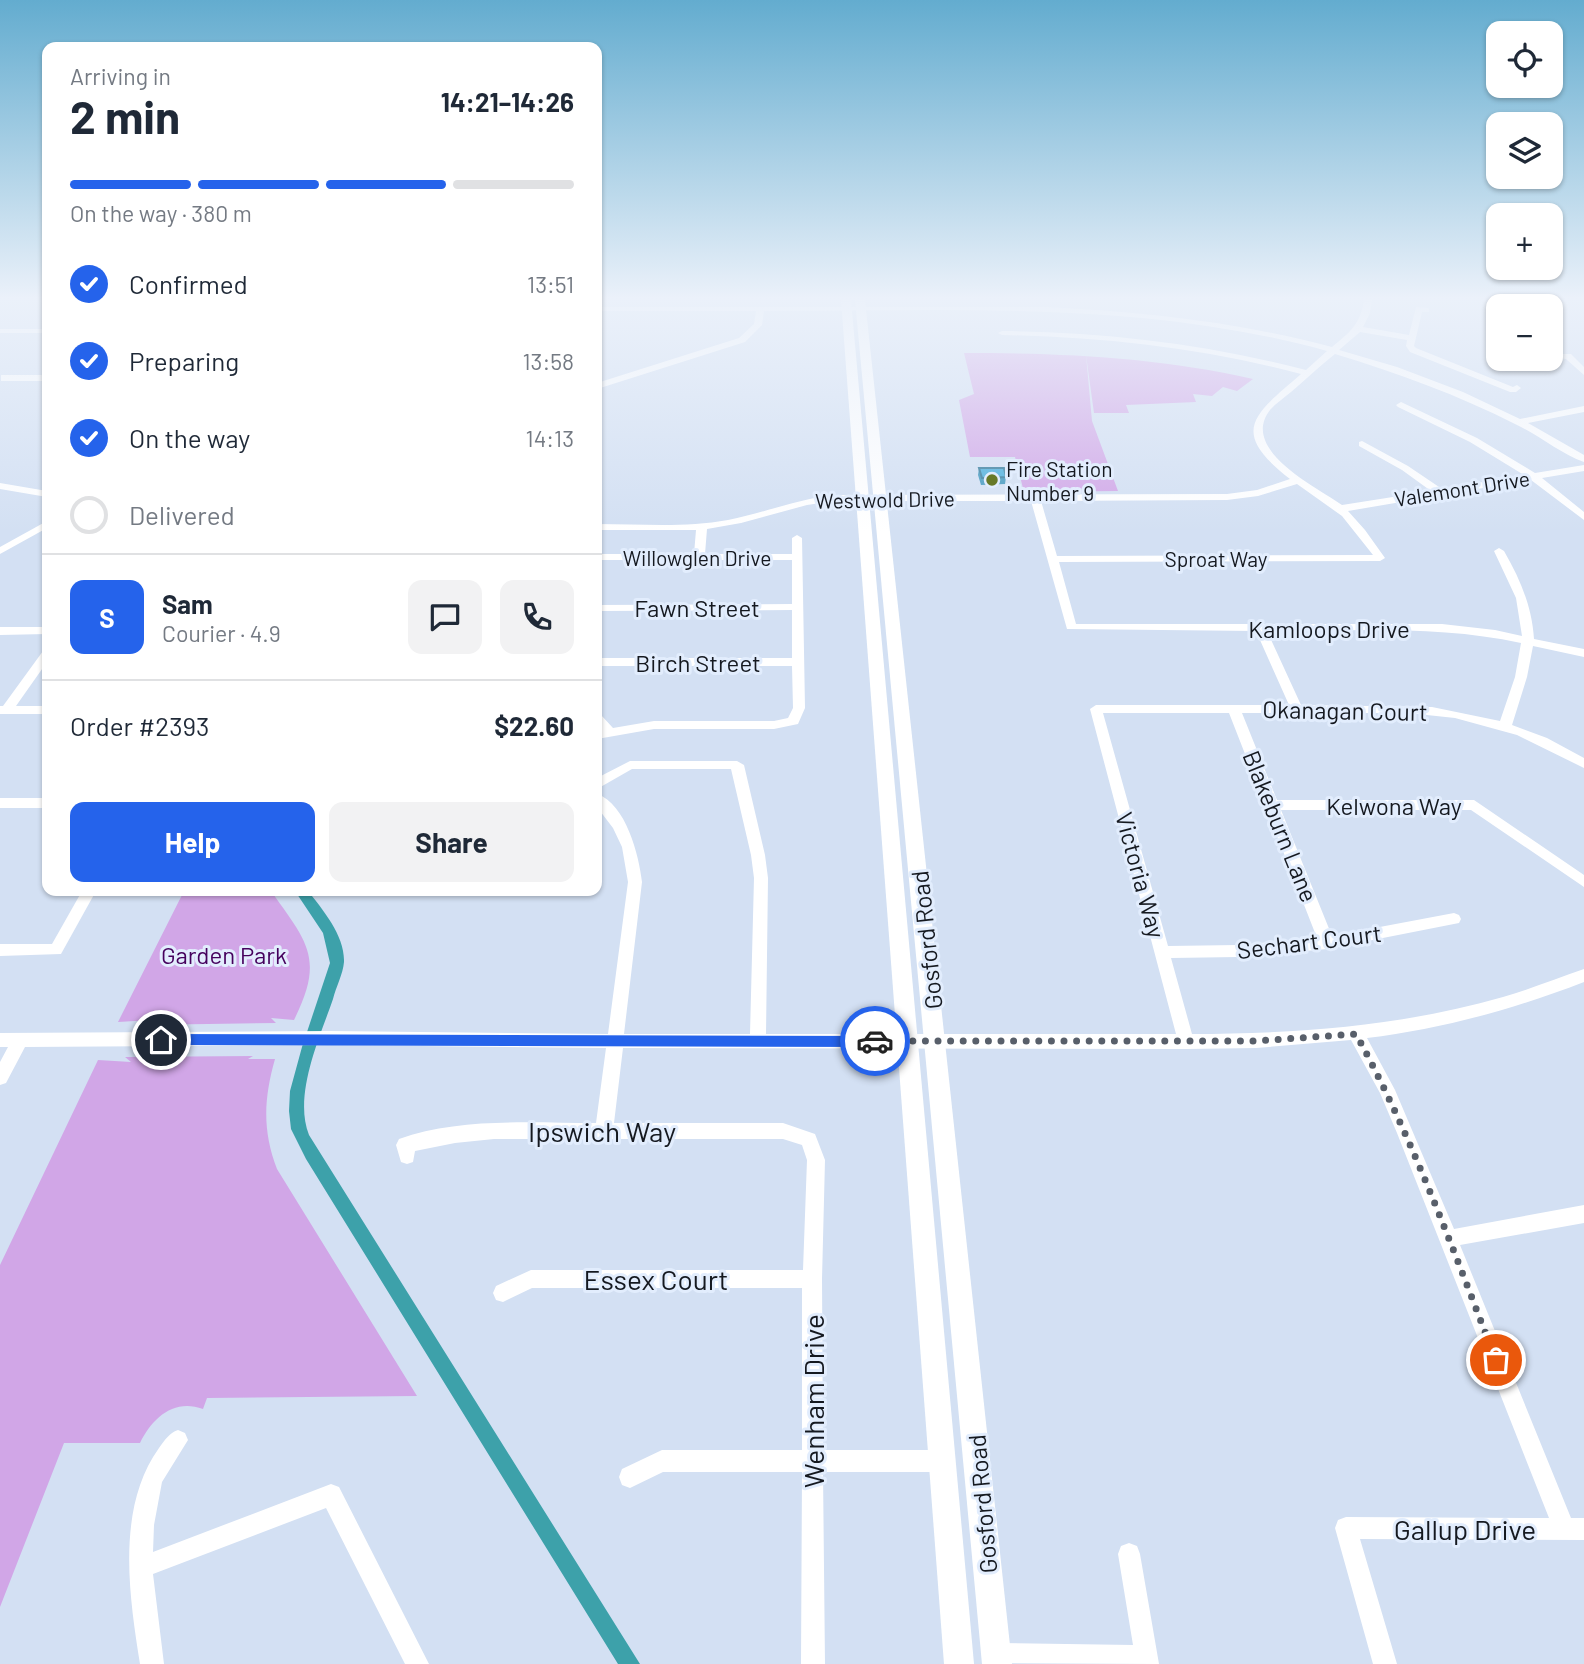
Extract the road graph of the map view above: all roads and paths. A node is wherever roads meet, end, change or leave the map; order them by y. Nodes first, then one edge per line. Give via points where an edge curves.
1 (1, 378) edge
2 (623, 378) edge
3 (860, 378) edge
4 (1303, 378) edge
5 (1416, 378) edge
6 (1482, 378) edge
7 (42, 379) edge
8 (602, 384) edge
9 (1517, 388) dead end
10 (1401, 405) dead end
11 (1584, 409) edge
12 (1519, 422) junction
13 (1362, 444) dead end
14 (1584, 459) edge
15 (1584, 468) edge
16 (1534, 477) junction
17 (1300, 480) junction
18 (0, 486) edge
19 (1440, 492) junction
20 (42, 493) edge
21 (871, 497) junction
22 (1035, 497) junction
23 (1339, 509) junction
24 (1584, 517) edge
25 (702, 526) junction
26 (42, 527) edge
27 (602, 527) edge
28 (797, 538) dead end
29 (0, 551) edge
30 (1499, 551) dead end
31 (602, 557) edge
32 (699, 557) junction
33 (797, 557) junction
34 (1052, 559) junction
35 (798, 607) junction
36 (602, 608) edge
37 (1259, 628) junction
38 (0, 631) edge
39 (42, 631) edge
40 (1529, 641) junction
41 (1584, 653) edge
42 (42, 661) edge
43 (602, 662) edge
44 (799, 662) junction
45 (1096, 709) joint
46 (1234, 709) junction
47 (1297, 709) junction
48 (4, 710) edge
49 (42, 710) edge
50 (1505, 726) junction
51 (603, 734) edge
52 (1584, 764) edge
53 (602, 781) edge
54 (42, 803) edge
55 (1, 804) edge
56 (602, 805) edge
57 (1272, 805) junction
58 (1584, 882) edge
59 (86, 896) edge
60 (1454, 919) dead end
61 (1327, 943) junction
62 (0, 950) edge
63 (1162, 952) junction
64 (1584, 975) edge
65 (1356, 1034) junction
66 (0, 1040) edge
67 (20, 1040) junction
68 (617, 1041) junction
69 (758, 1041) junction
70 (908, 1041) junction
71 (936, 1041) junction
72 (1186, 1042) junction
73 (0, 1078) edge
74 (604, 1130) junction
75 (809, 1139) joint
76 (407, 1156) dead end
77 (1584, 1214) edge
78 (1448, 1239) junction
79 (812, 1279) junction
80 (503, 1293) dead end
81 (178, 1440) dead end
82 (814, 1461) junction
83 (942, 1461) junction
84 (629, 1477) dead end
85 (1574, 1529) edge
86 (1129, 1554) dead end
87 (142, 1567) junction
88 (996, 1660) edge
89 (1148, 1660) edge
90 (152, 1664) edge
91 (417, 1664) edge
92 (813, 1664) edge
93 (959, 1664) edge
94 (1385, 1664) edge

1 - 7 street
2 - 8 street
3 - 21 main road, Gosford Road
4 - 17 street via 1266,409 1257,428 1265,452
5 - 12 street
6 - 9 street
10 - 16 street via 1480,443
11 - 12 street
12 - 14 street
13 - 19 street
15 - 16 street, Valemont Drive
16 - 19 street, Valemont Drive
16 - 24 street
17 - 22 street, Westwold Drive via 1227,497
17 - 23 street
18 - 20 street
19 - 23 street, Valemont Drive
21 - 22 street, Westwold Drive
21 - 25 street, Westwold Drive via 805,501 742,520
21 - 70 main road, Gosford Road
21 - 71 main road, Gosford Road
22 - 34 street
23 - 34 street, Sproat Way via 1380,558
25 - 27 street, Westwold Drive
25 - 32 street
26 - 29 street
28 - 33 street
30 - 40 street via 1520,592
31 - 32 street, Willowglen Drive
32 - 33 street, Willowglen Drive
33 - 35 street
34 - 37 street, Kamloops Drive via 1071,627
35 - 36 street, Fawn Street
35 - 44 street
37 - 40 street, Kamloops Drive via 1450,628
37 - 47 street
38 - 39 street
40 - 41 street, Kamloops Drive
40 - 50 street
42 - 48 street
43 - 44 street, Birch Street
44 - 51 street via 799,708 793,721 654,725
45 - 46 street, Okanagan Court
45 - 63 street, Victoria Way
46 - 47 street, Okanagan Court
46 - 57 street, Blakeburn Lane
47 - 50 street, Okanagan Court via 1425,710
48 - 49 street
50 - 52 street, Okanagan Court
53 - 69 street via 630,765 737,765 761,878
54 - 55 street
56 - 68 street via 624,833 635,866
57 - 58 street, Kelwona Way via 1474,805
57 - 61 street, Blakeburn Lane
59 - 62 street via 56,950
60 - 61 street, Sechart Court
61 - 63 street, Sechart Court
63 - 72 street, Victoria Way
64 - 65 street via 1478,1011
65 - 72 street
65 - 78 street via 1396,1111
66 - 67 street
67 - 68 street
67 - 73 street
68 - 69 street
68 - 74 street
69 - 70 street
70 - 71 street
70 - 83 main road, Gosford Road
71 - 72 street
71 - 88 main road, Gosford Road
74 - 75 street, Ipswich Way via 783,1131
74 - 76 street, Ipswich Way via 455,1135 405,1145
75 - 79 street, Wenham Drive via 816,1160
77 - 78 street
78 - 85 street
79 - 80 street, Essex Court via 531,1279
79 - 82 street, Wenham Drive
81 - 87 street via 152,1480
82 - 83 street
82 - 84 street via 662,1461
82 - 92 street, Wenham Drive
83 - 93 main road, Gosford Road
85 - 94 street, Gallup Drive via 1346,1528
86 - 89 street
87 - 90 street
87 - 91 street via 331,1495
88 - 89 street

